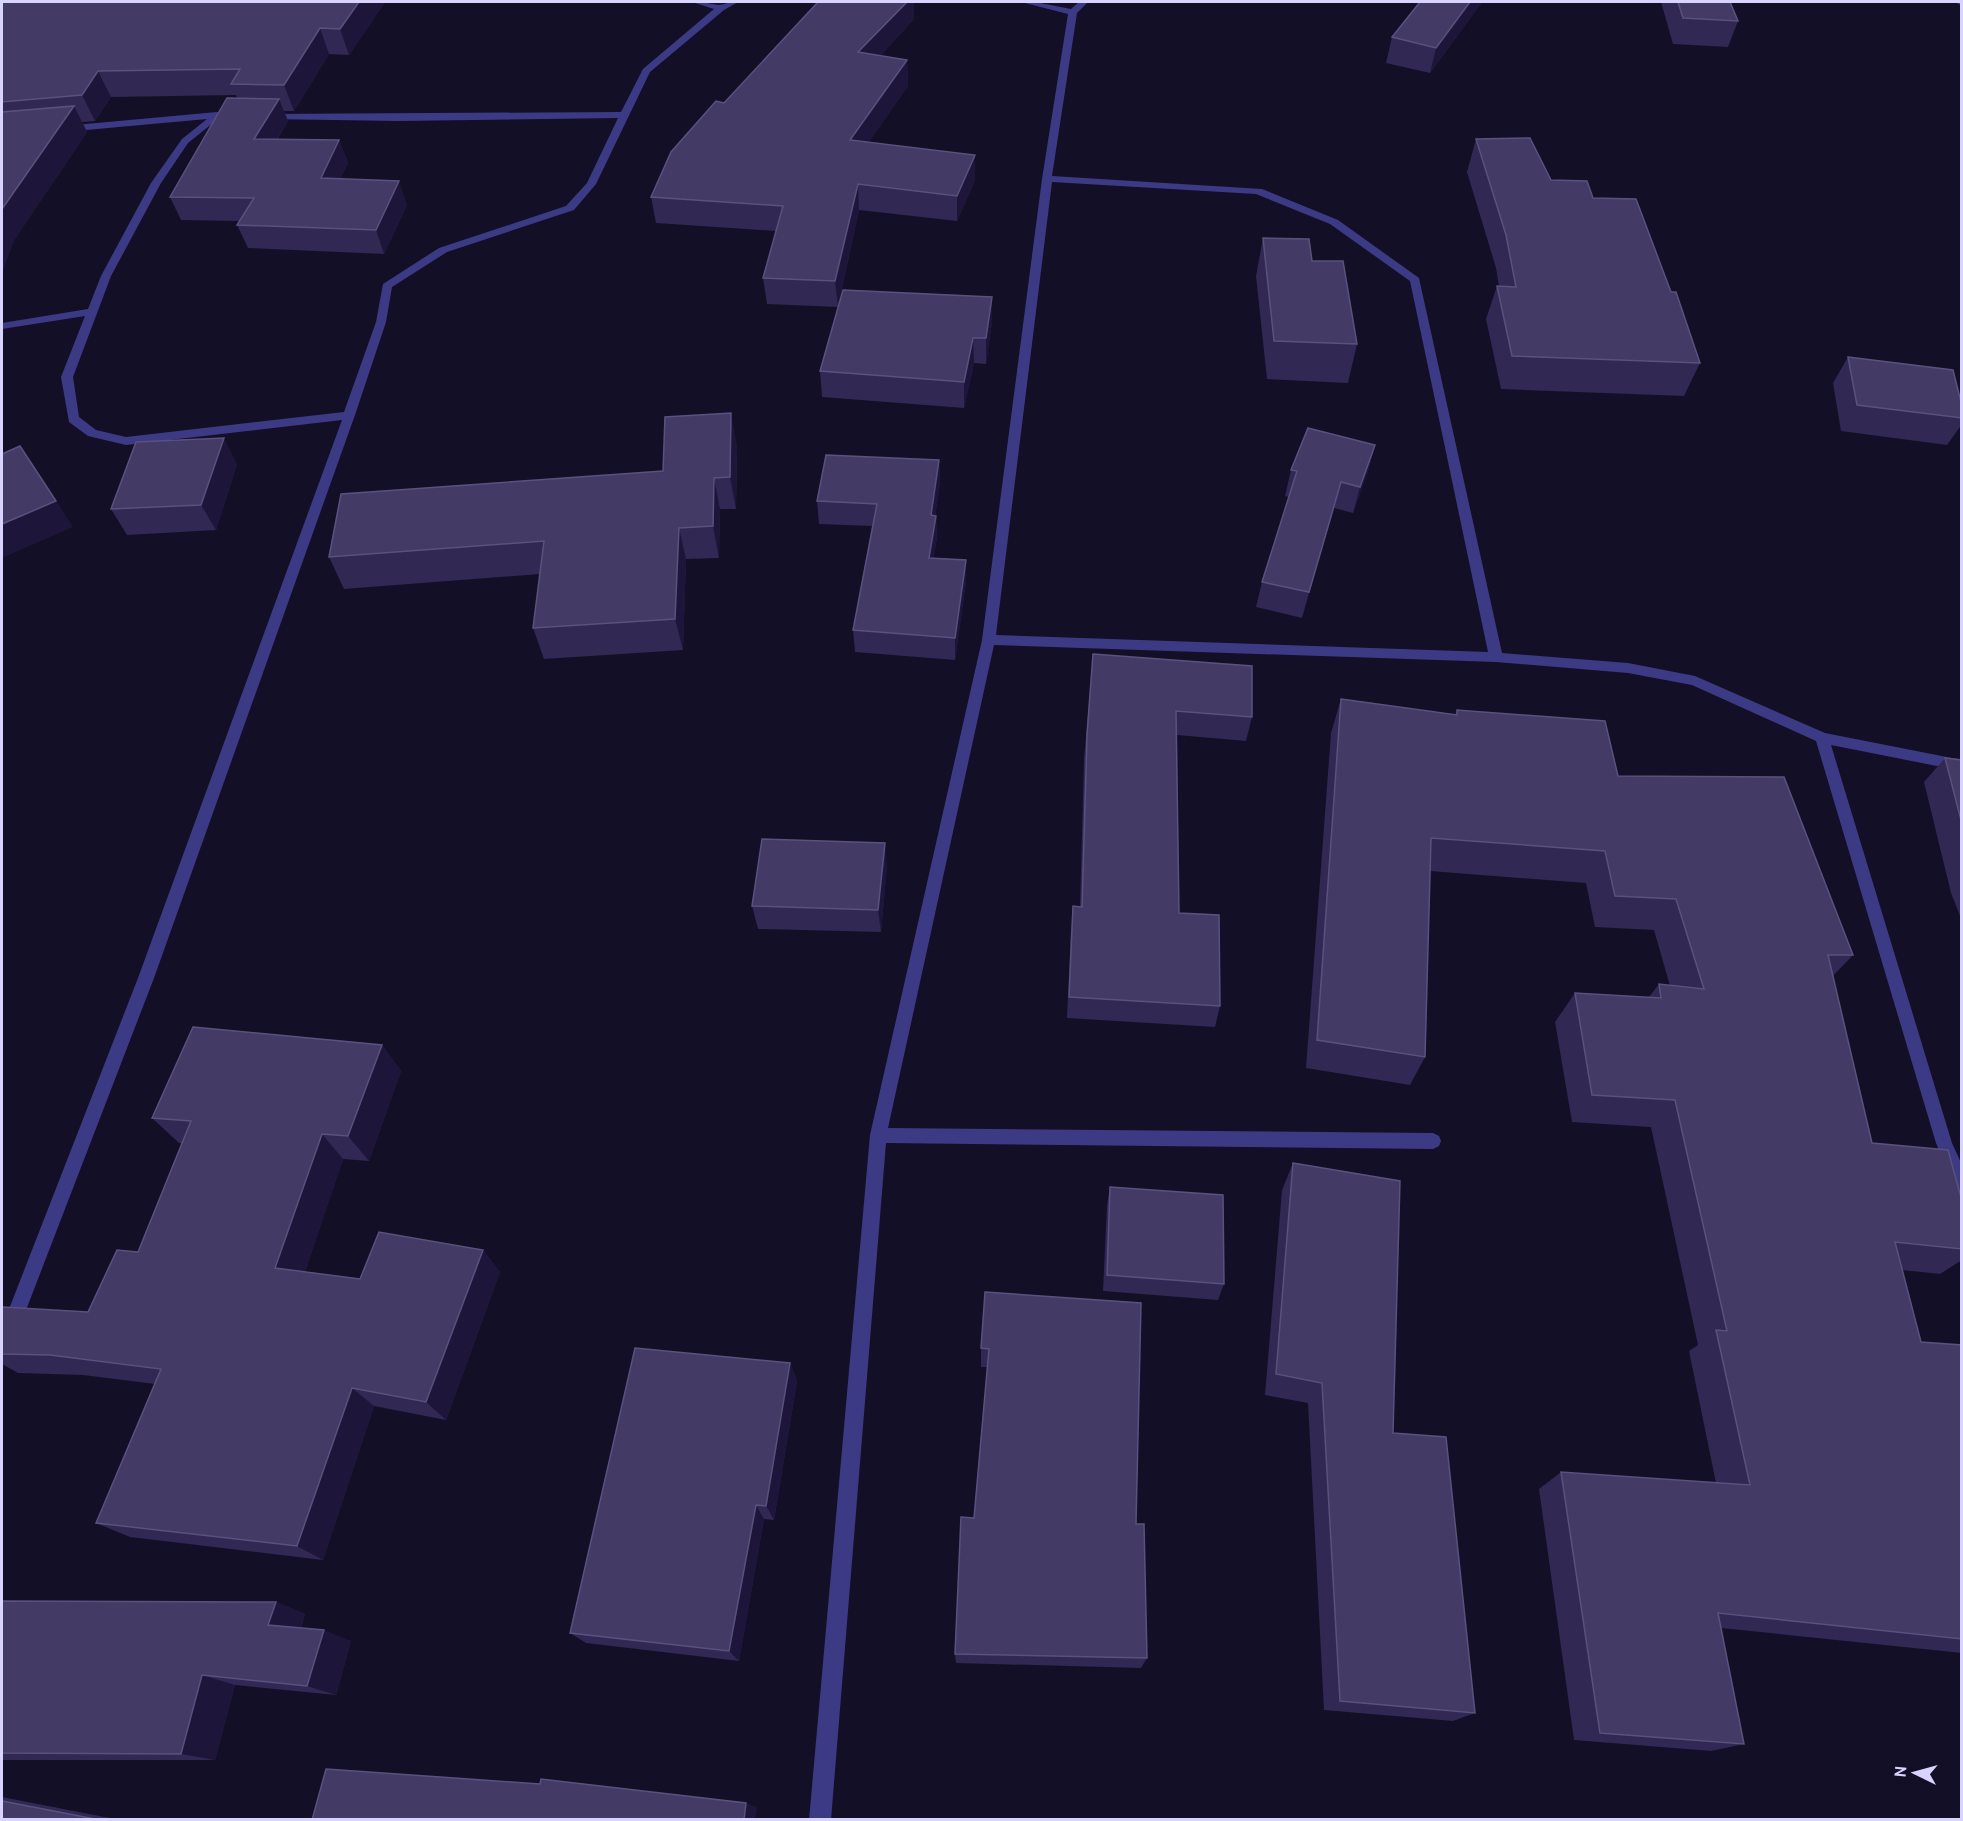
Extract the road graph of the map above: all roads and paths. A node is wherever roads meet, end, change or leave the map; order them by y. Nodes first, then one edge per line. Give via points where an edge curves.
1 (696, 2) edge
2 (734, 2) edge
3 (1026, 2) edge
4 (1079, 7) edge
5 (721, 9) junction
6 (625, 115) junction
7 (252, 116) edge
8 (58, 130) edge
9 (1047, 178) junction
10 (92, 312) junction
11 (2, 326) edge
12 (349, 415) junction
13 (989, 640) junction
14 (1496, 657) junction
15 (1822, 738) junction
16 (1962, 766) edge
17 (878, 1135) junction
18 (1433, 1141) dead end
19 (1962, 1186) edge
20 (2, 1349) edge
21 (820, 1820) edge

1 - 5 street
2 - 5 street
3 - 4 street
4 - 9 street
5 - 6 street via 646,71
6 - 7 street
6 - 12 street via 591,184 570,208 443,250 387,286 381,322
8 - 10 street via 224,115 185,141 156,183 106,276
9 - 13 street
9 - 14 street via 1258,191 1334,222 1415,280
10 - 11 street
10 - 12 street via 67,377 74,419 92,433 126,441
12 - 20 street via 146,978
13 - 14 street
13 - 17 street
14 - 15 street via 1628,668 1695,681
15 - 16 street
15 - 19 street via 1944,1143
17 - 18 street
17 - 21 street

